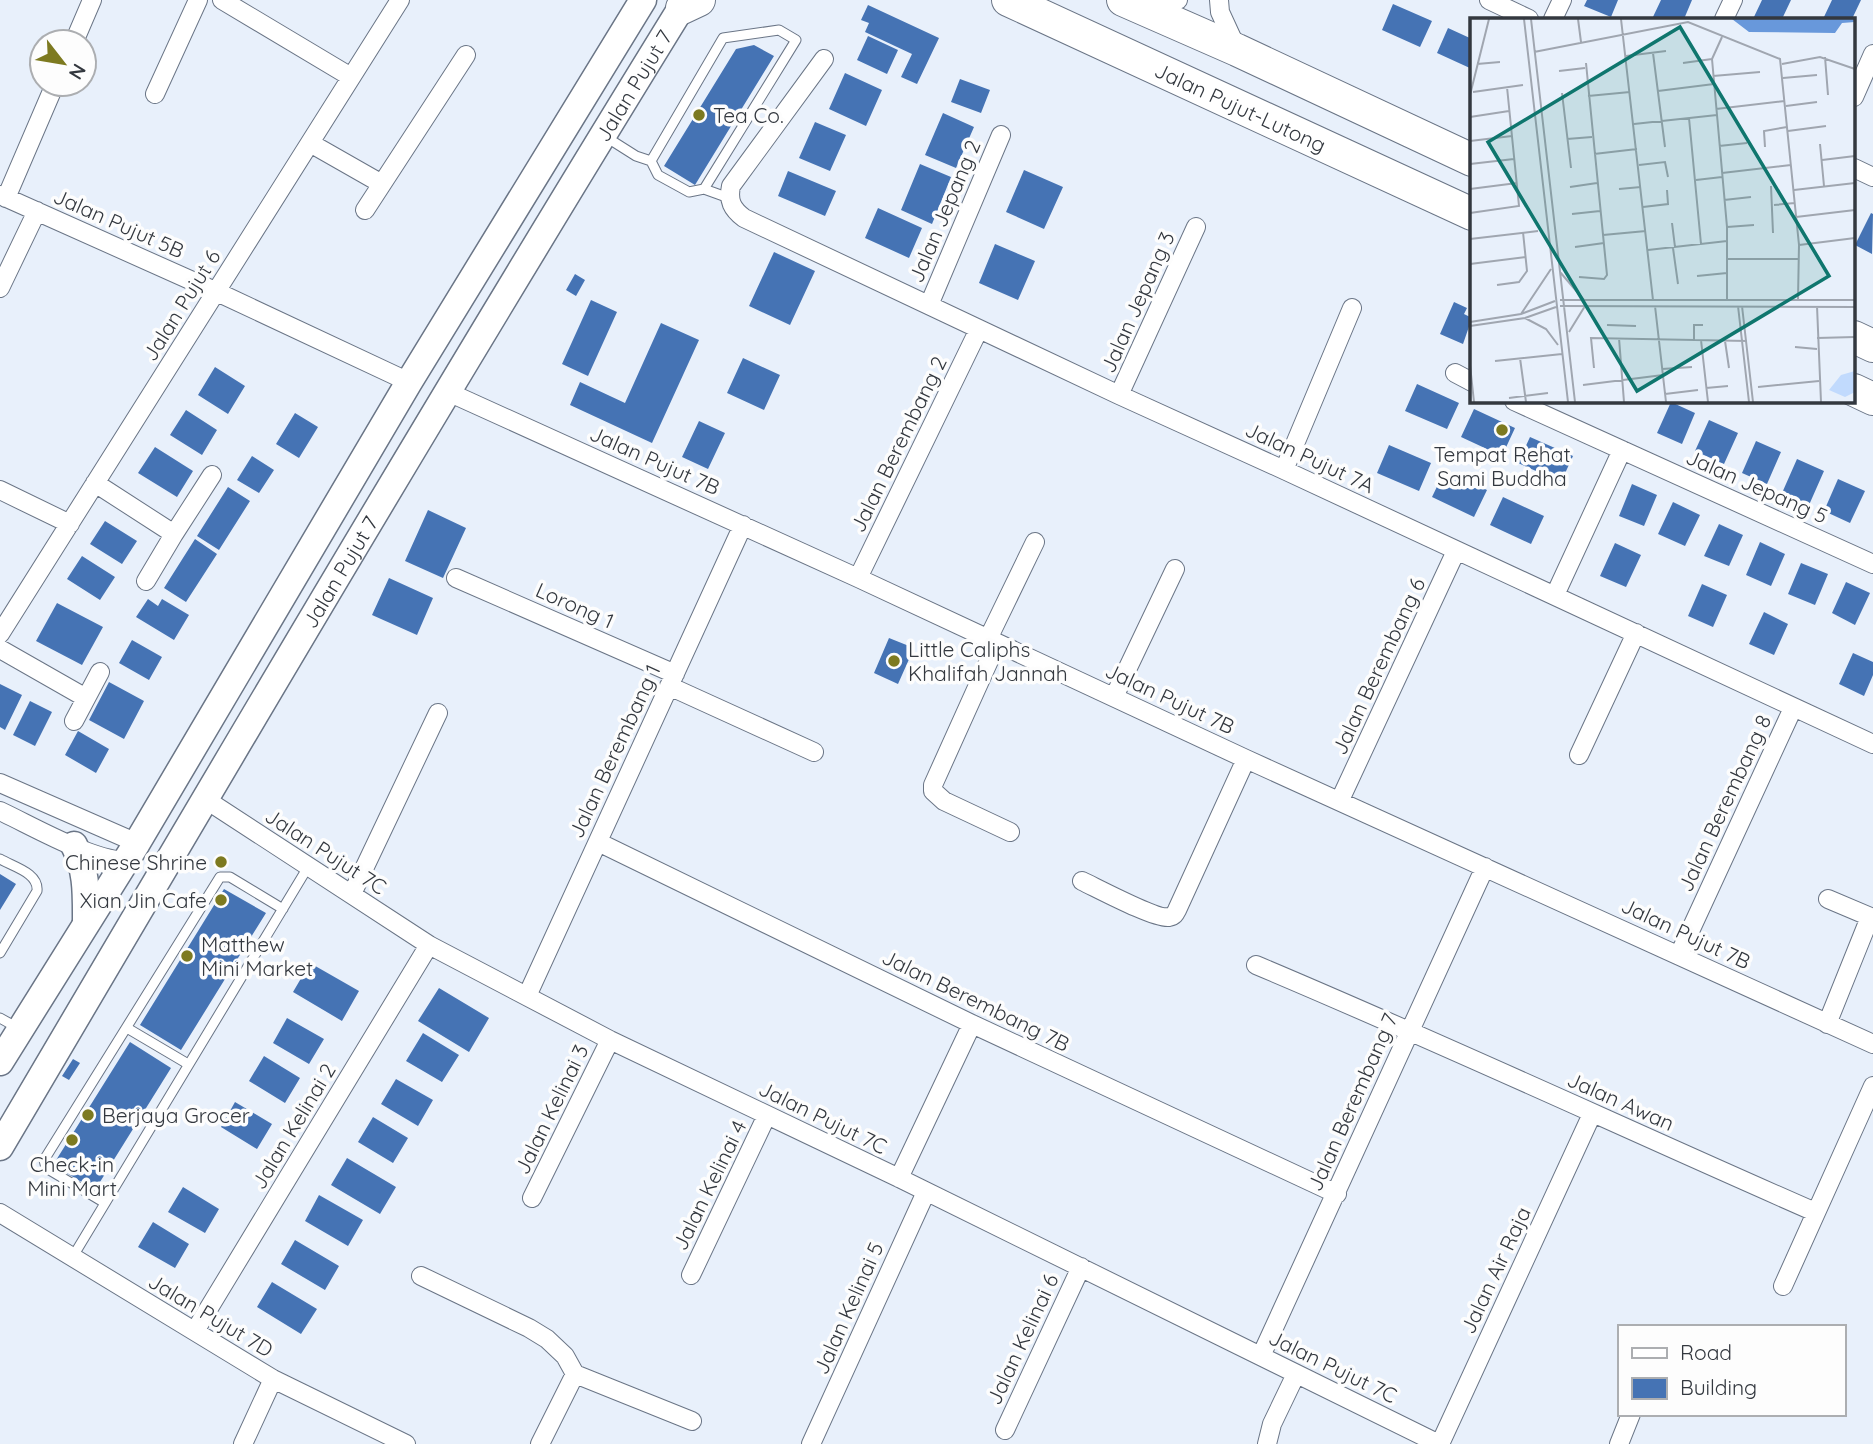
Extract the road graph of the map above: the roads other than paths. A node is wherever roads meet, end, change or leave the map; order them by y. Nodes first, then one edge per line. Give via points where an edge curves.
1 (92, 0) edge
2 (198, 0) edge
3 (222, 0) edge
4 (400, 0) edge
5 (643, 0) edge
6 (1008, 0) edge
7 (1178, 0) edge
8 (1219, 0) edge
9 (1489, 0) edge
10 (1562, 0) edge
11 (1733, 0) edge
12 (689, 3) edge
13 (1134, 5) edge
14 (1527, 18) edge
15 (1553, 18) edge
16 (1724, 18) edge
17 (80, 28) edge
18 (1237, 50) junction
19 (1873, 54) edge
20 (466, 55) dead end
21 (824, 59) dead end
22 (352, 77) junction
23 (1856, 92) edge
24 (155, 94) dead end
25 (49, 98) edge
26 (602, 135) junction
27 (1001, 135) dead end
28 (310, 143) junction
29 (1470, 159) edge
30 (652, 160) junction
31 (1856, 169) edge
32 (1873, 177) edge
33 (382, 184) junction
34 (704, 189) junction
35 (3, 197) edge
36 (730, 202) junction
37 (365, 210) dead end
38 (37, 211) junction
39 (1470, 213) edge
40 (1196, 226) dead end
41 (0, 288) edge
42 (217, 292) junction
43 (929, 306) junction
44 (1352, 308) dead end
45 (979, 330) junction
46 (1856, 338) edge
47 (1873, 346) edge
48 (1455, 373) dead end
49 (1470, 381) edge
50 (410, 382) junction
51 (1856, 391) edge
52 (448, 392) junction
53 (1119, 396) junction
54 (1873, 399) edge
55 (1516, 402) edge
56 (1622, 450) junction
57 (1284, 470) junction
58 (212, 475) dead end
59 (95, 483) junction
60 (0, 490) edge
61 (70, 524) junction
62 (743, 525) junction
63 (174, 534) junction
64 (1035, 542) dead end
65 (1456, 551) junction
66 (1873, 564) edge
67 (1175, 569) dead end
68 (456, 578) dead end
69 (858, 578) junction
70 (146, 581) dead end
71 (1555, 595) junction
72 (1636, 633) junction
73 (0, 634) edge
74 (993, 641) junction
75 (0, 649) edge
76 (100, 673) dead end
77 (276, 677) junction
78 (672, 680) junction
79 (1114, 696) junction
80 (86, 698) junction
81 (1793, 708) junction
82 (438, 713) dead end
83 (74, 720) dead end
84 (1873, 744) edge
85 (814, 752) dead end
86 (1578, 755) dead end
87 (1246, 759) junction
88 (0, 783) edge
89 (205, 799) junction
90 (1340, 800) junction
91 (0, 811) edge
92 (1010, 832) dead end
93 (598, 842) junction
94 (74, 845) junction
95 (131, 852) junction
96 (0, 859) edge
97 (308, 867) junction
98 (1485, 867) junction
99 (1082, 881) dead end
100 (352, 894) junction
101 (1828, 899) dead end
102 (282, 909) junction
103 (1872, 918) edge
104 (86, 923) junction
105 (429, 945) junction
106 (0, 953) edge
107 (1679, 955) junction
108 (1256, 965) dead end
109 (527, 996) junction
110 (10, 1023) edge
111 (972, 1024) junction
112 (1827, 1024) junction
113 (127, 1028) junction
114 (1410, 1029) junction
115 (610, 1040) junction
116 (1873, 1044) edge
117 (0, 1062) edge
118 (188, 1064) junction
119 (1873, 1086) edge
120 (1592, 1114) junction
121 (767, 1115) junction
122 (0, 1147) edge
123 (900, 1178) junction
124 (926, 1192) junction
125 (1337, 1194) junction
126 (532, 1198) dead end
127 (105, 1203) junction
128 (1815, 1212) junction
129 (0, 1213) edge
130 (72, 1258) junction
131 (1081, 1268) junction
132 (691, 1275) dead end
133 (421, 1276) dead end
134 (1783, 1286) dead end
135 (195, 1331) junction
136 (1261, 1356) junction
137 (575, 1374) junction
138 (1296, 1374) junction
139 (273, 1379) junction
140 (1631, 1416) edge
141 (692, 1421) dead end
142 (1005, 1430) dead end
143 (243, 1444) edge
144 (406, 1444) edge
145 (540, 1444) edge
146 (811, 1444) edge
147 (1267, 1444) edge
148 (1440, 1444) edge
149 (1619, 1444) edge

1 - 17 street
2 - 24 street
3 - 22 street
4 - 22 street, Jalan Pujut 6
5 - 50 main road, Jalan Pujut 7
6 - 39 highway, Jalan Pujut-Lutong
7 - 13 street
8 - 18 street
9 - 14 street
10 - 15 street
11 - 16 street
12 - 26 main road, Jalan Pujut 7
13 - 18 highway
18 - 29 highway
19 - 23 street
20 - 33 street
21 - 36 street via 731,186
22 - 28 street, Jalan Pujut 6
25 - 35 street
26 - 30 lane via 636,156
26 - 52 main road, Jalan Pujut 7
27 - 43 street, Jalan Jepang 2
28 - 33 street
28 - 42 street, Jalan Pujut 6
30 - 34 lane via 658,175 689,192
30 - 34 lane via 723,38 779,30 796,40
31 - 32 street
33 - 37 street
34 - 36 lane
35 - 38 street, Jalan Pujut 5B
36 - 43 street, Jalan Pujut 7A via 744,218
38 - 41 street
38 - 42 street, Jalan Pujut 5B
40 - 53 street, Jalan Jepang 3
42 - 50 street, Jalan Pujut 5B
42 - 59 street, Jalan Pujut 6
43 - 45 street, Jalan Pujut 7A
44 - 57 street
45 - 53 street, Jalan Pujut 7A
45 - 69 street, Jalan Berembang 2
46 - 47 highway
48 - 49 street
50 - 95 main road, Jalan Pujut 7
51 - 54 highway
52 - 62 street, Jalan Pujut 7B
52 - 77 main road, Jalan Pujut 7
53 - 57 street, Jalan Pujut 7A
55 - 56 street, Jalan Jepang 5
56 - 66 street, Jalan Jepang 5
56 - 71 street
57 - 65 street, Jalan Pujut 7A
58 - 63 street
59 - 61 street, Jalan Pujut 6
59 - 63 street
60 - 61 street
61 - 73 street, Jalan Pujut 6
62 - 69 street, Jalan Pujut 7B
62 - 78 street, Jalan Berembang 1
63 - 70 street
64 - 74 street
65 - 71 street, Jalan Pujut 7A
65 - 90 street, Jalan Berembang 6
67 - 79 street
68 - 78 street, Lorong 1
69 - 74 street, Jalan Pujut 7B
71 - 72 street, Jalan Pujut 7A
72 - 81 street, Jalan Pujut 7A
72 - 86 street
74 - 79 street, Jalan Pujut 7B
74 - 92 street via 933,791 944,801
75 - 80 street
76 - 80 street
77 - 89 main road, Jalan Pujut 7
77 - 95 main road via 243,715 163,850 157,854
78 - 85 street, Lorong 1
78 - 93 street, Jalan Berembang 1
79 - 87 street, Jalan Pujut 7B
80 - 83 street
81 - 84 street, Jalan Pujut 7A
81 - 107 street, Jalan Berembang 8
82 - 100 street
87 - 90 street, Jalan Pujut 7B
87 - 99 street via 1173,916 1153,914
88 - 95 street
89 - 97 street, Jalan Pujut 7C
89 - 122 main road, Jalan Pujut 7
90 - 98 street, Jalan Pujut 7B
91 - 94 street
93 - 109 street, Jalan Berembang 1
93 - 111 street, Jalan Berembang 7B
94 - 95 street via 117,861
94 - 104 main road via 87,886
95 - 104 main road, Jalan Pujut 7
96 - 106 lane via 38,883
97 - 100 street, Jalan Pujut 7C
97 - 102 lane
98 - 107 street, Jalan Pujut 7B
98 - 114 street, Jalan Berembang 7
100 - 105 street, Jalan Pujut 7C
101 - 103 street
102 - 113 lane via 230,877 220,877
102 - 118 lane
103 - 112 street
104 - 110 main road, Jalan Pujut 7
105 - 109 street, Jalan Pujut 7C
105 - 135 street, Jalan Kelinai 2
107 - 112 street, Jalan Pujut 7B
108 - 114 street, Jalan Awan
109 - 115 street, Jalan Pujut 7C
110 - 117 main road, Jalan Pujut 7
111 - 123 street
111 - 125 street, Jalan Berembang 7B
112 - 116 street, Jalan Pujut 7B
113 - 118 lane
113 - 127 lane via 44,1163
114 - 120 street, Jalan Awan
114 - 125 street, Jalan Berembang 7
115 - 121 street, Jalan Pujut 7C
115 - 126 street, Jalan Kelinai 3
118 - 127 lane
119 - 128 street
120 - 128 street, Jalan Awan
120 - 148 street, Jalan Air Raja
121 - 123 street, Jalan Pujut 7C
121 - 132 street, Jalan Kelinai 4
123 - 124 street, Jalan Pujut 7C
124 - 131 street, Jalan Pujut 7C
124 - 146 street, Jalan Kelinai 5
125 - 136 street, Jalan Berembang 7
127 - 130 lane
128 - 134 street
129 - 130 street, Jalan Pujut 7D
130 - 135 street, Jalan Pujut 7D
131 - 136 street, Jalan Pujut 7C
131 - 142 street, Jalan Kelinai 6
133 - 137 street via 547,1339
135 - 139 street, Jalan Pujut 7D
136 - 138 street, Jalan Pujut 7C
137 - 141 street
137 - 145 street
138 - 147 street
138 - 148 street, Jalan Pujut 7C
139 - 143 street
139 - 144 street, Jalan Pujut 7D
140 - 149 street

